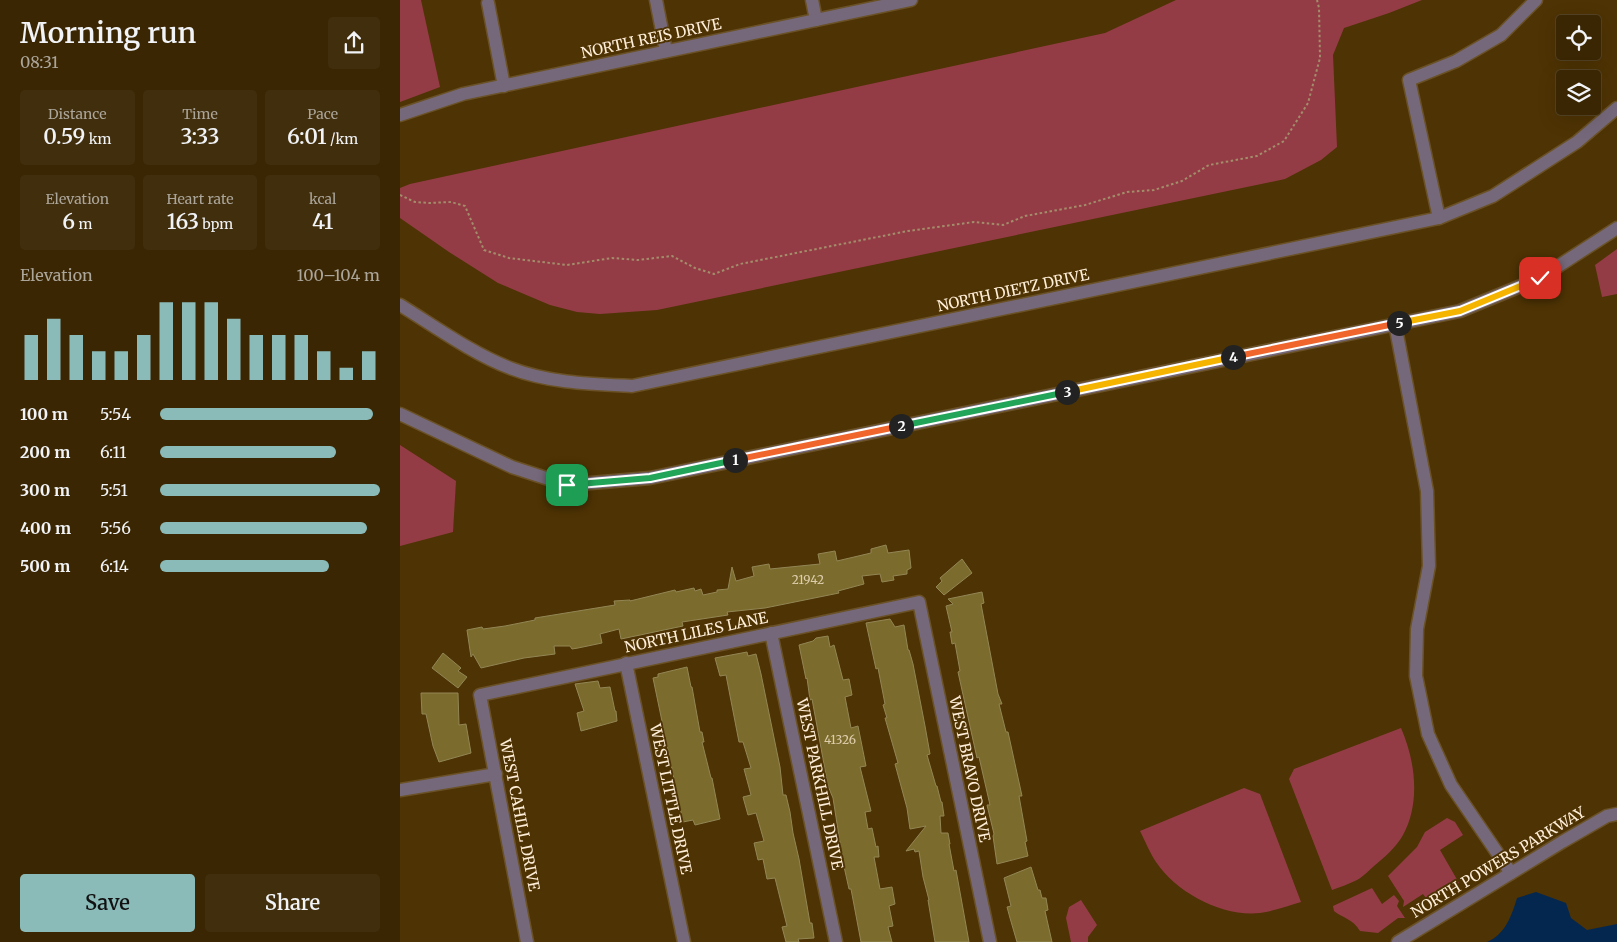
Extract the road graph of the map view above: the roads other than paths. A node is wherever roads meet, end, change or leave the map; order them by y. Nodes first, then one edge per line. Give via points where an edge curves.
1 (656, 0) edge
2 (812, 0) edge
3 (911, 0) edge
4 (1536, 0) edge
5 (488, 3) dead end
6 (816, 20) junction
7 (666, 51) junction
8 (504, 86) junction
9 (1617, 108) edge
10 (400, 115) edge
11 (1440, 218) junction
12 (1617, 228) edge
13 (400, 305) edge
14 (1395, 324) junction
15 (400, 414) edge
16 (919, 602) joint
17 (771, 633) junction
18 (626, 663) junction
19 (480, 695) joint
20 (496, 774) junction
21 (400, 790) edge
22 (1617, 814) edge
23 (1511, 873) junction
24 (527, 942) edge
25 (684, 942) edge
26 (836, 942) edge
27 (990, 942) edge
28 (1398, 942) edge

1 - 7 street
2 - 6 street
3 - 6 street, NORTH REIS DRIVE
4 - 11 street via 1501,34 1456,62 1409,80
5 - 8 street
6 - 7 street, NORTH REIS DRIVE
7 - 8 street, NORTH REIS DRIVE
8 - 10 street, NORTH REIS DRIVE via 463,94
9 - 11 street, NORTH DIETZ DRIVE via 1577,142 1494,196
11 - 13 street, NORTH DIETZ DRIVE via 632,386 579,384 510,368 468,347
12 - 14 street via 1540,278 1460,311
14 - 15 street via 650,478 567,485 512,467
14 - 23 street via 1427,491 1429,566 1417,629 1416,676 1428,734 1451,785
16 - 17 street, NORTH LILES LANE
16 - 27 street, WEST BRAVO DRIVE
17 - 18 street, NORTH LILES LANE
17 - 26 street, WEST PARKHILL DRIVE
18 - 19 street, NORTH LILES LANE
18 - 25 street, WEST LITTLE DRIVE
19 - 20 street, WEST CAHILL DRIVE
20 - 21 street
20 - 24 street, WEST CAHILL DRIVE
22 - 23 street, NORTH POWERS PARKWAY via 1606,816
23 - 28 street, NORTH POWERS PARKWAY

